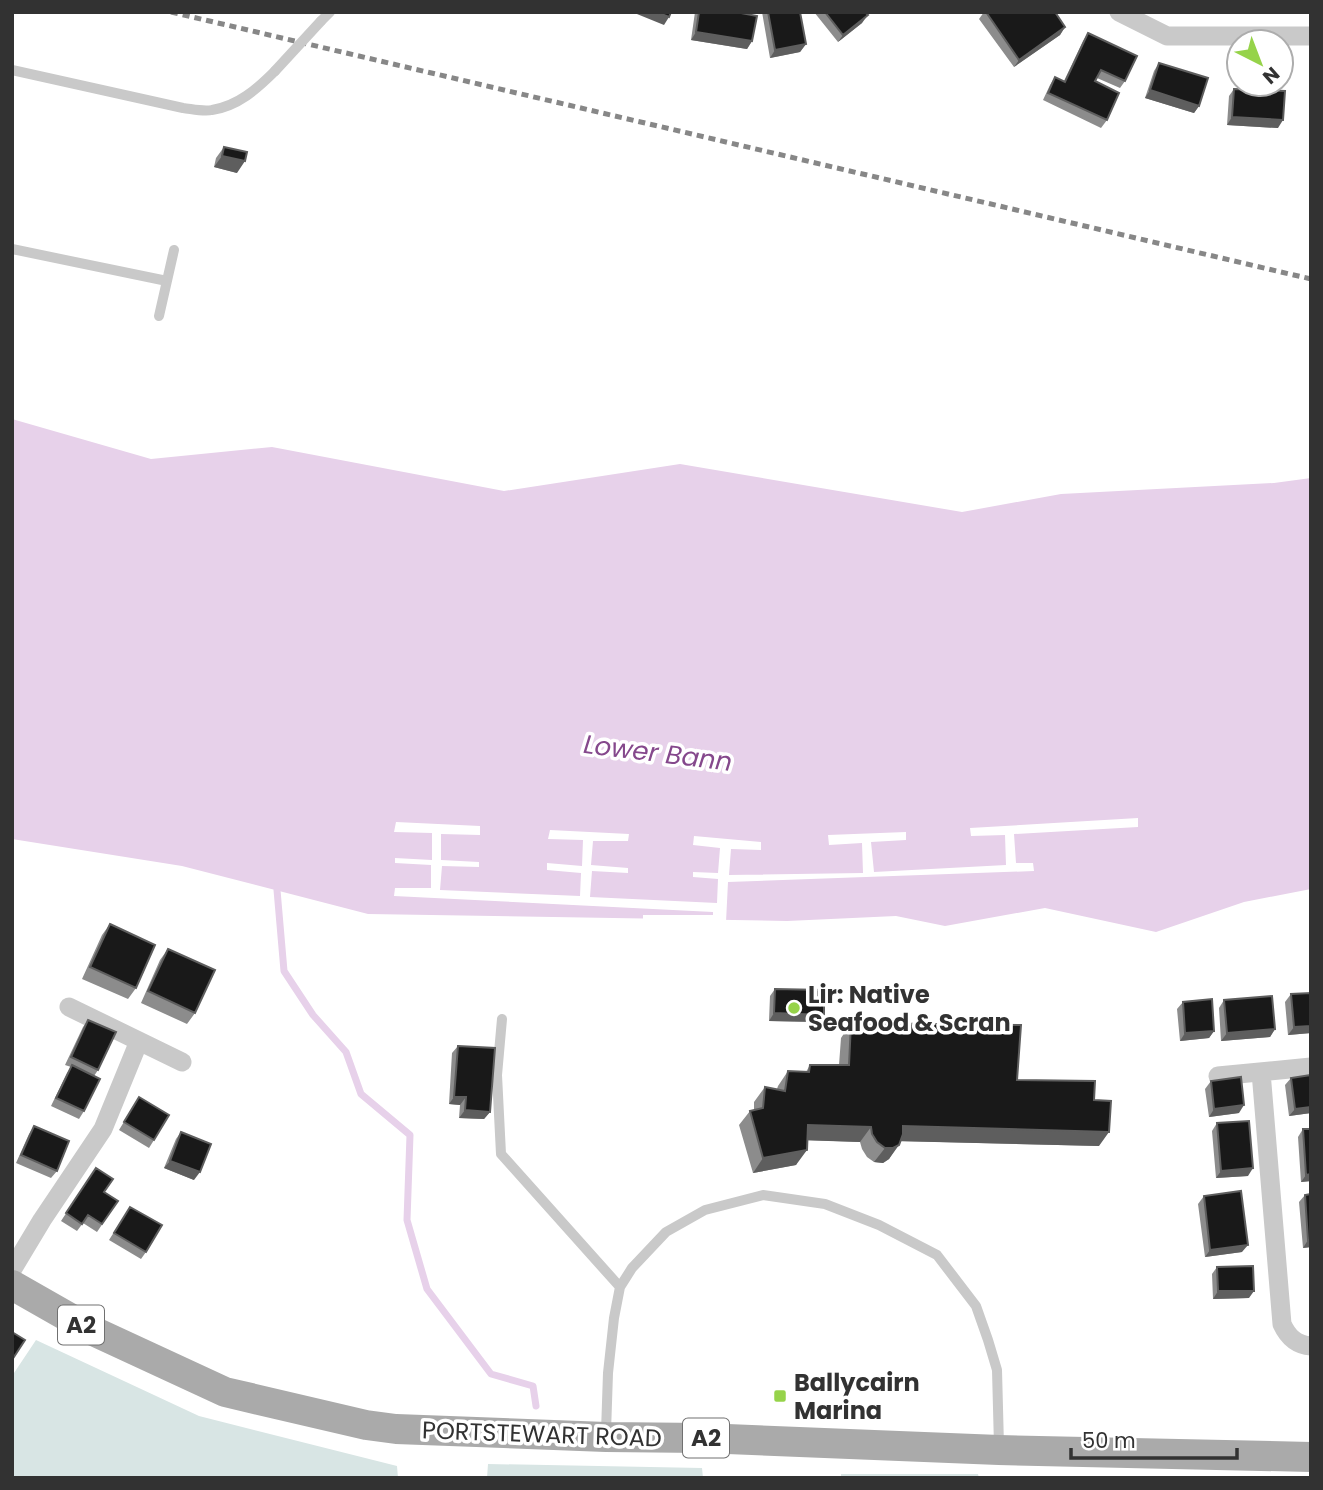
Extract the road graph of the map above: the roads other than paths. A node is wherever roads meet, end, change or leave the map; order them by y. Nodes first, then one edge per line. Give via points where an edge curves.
1 (330, 12) edge
2 (1119, 12) edge
3 (1311, 36) edge
4 (12, 70) edge
5 (12, 249) edge
6 (174, 250) dead end
7 (167, 281) junction
8 (159, 316) dead end
9 (69, 1007) dead end
10 (502, 1019) dead end
11 (139, 1041) junction
12 (182, 1062) dead end
13 (1311, 1067) edge
14 (1261, 1072) junction
15 (1218, 1076) dead end
16 (12, 1270) edge
17 (12, 1285) edge
18 (620, 1287) junction
19 (1311, 1346) edge
20 (606, 1437) junction
21 (999, 1450) junction
22 (1311, 1457) edge

1 - 4 lane, bridge via 256,91 211,111
2 - 3 street via 1167,36
5 - 7 lane
6 - 7 lane
7 - 8 lane
9 - 11 street
10 - 18 lane via 497,1075 500,1154
11 - 12 street
11 - 16 street via 103,1129
13 - 14 street
14 - 15 street
14 - 19 street via 1282,1324 1291,1338
17 - 20 main road, PORTSTEWART ROAD / A2 via 91,1330 225,1392 396,1429
18 - 20 lane via 608,1373
18 - 21 lane via 666,1232 705,1210 763,1195 825,1203 879,1225 937,1255 976,1306 997,1370
20 - 21 main road, PORTSTEWART ROAD / A2
21 - 22 main road, PORTSTEWART ROAD / A2 via 1270,1460

